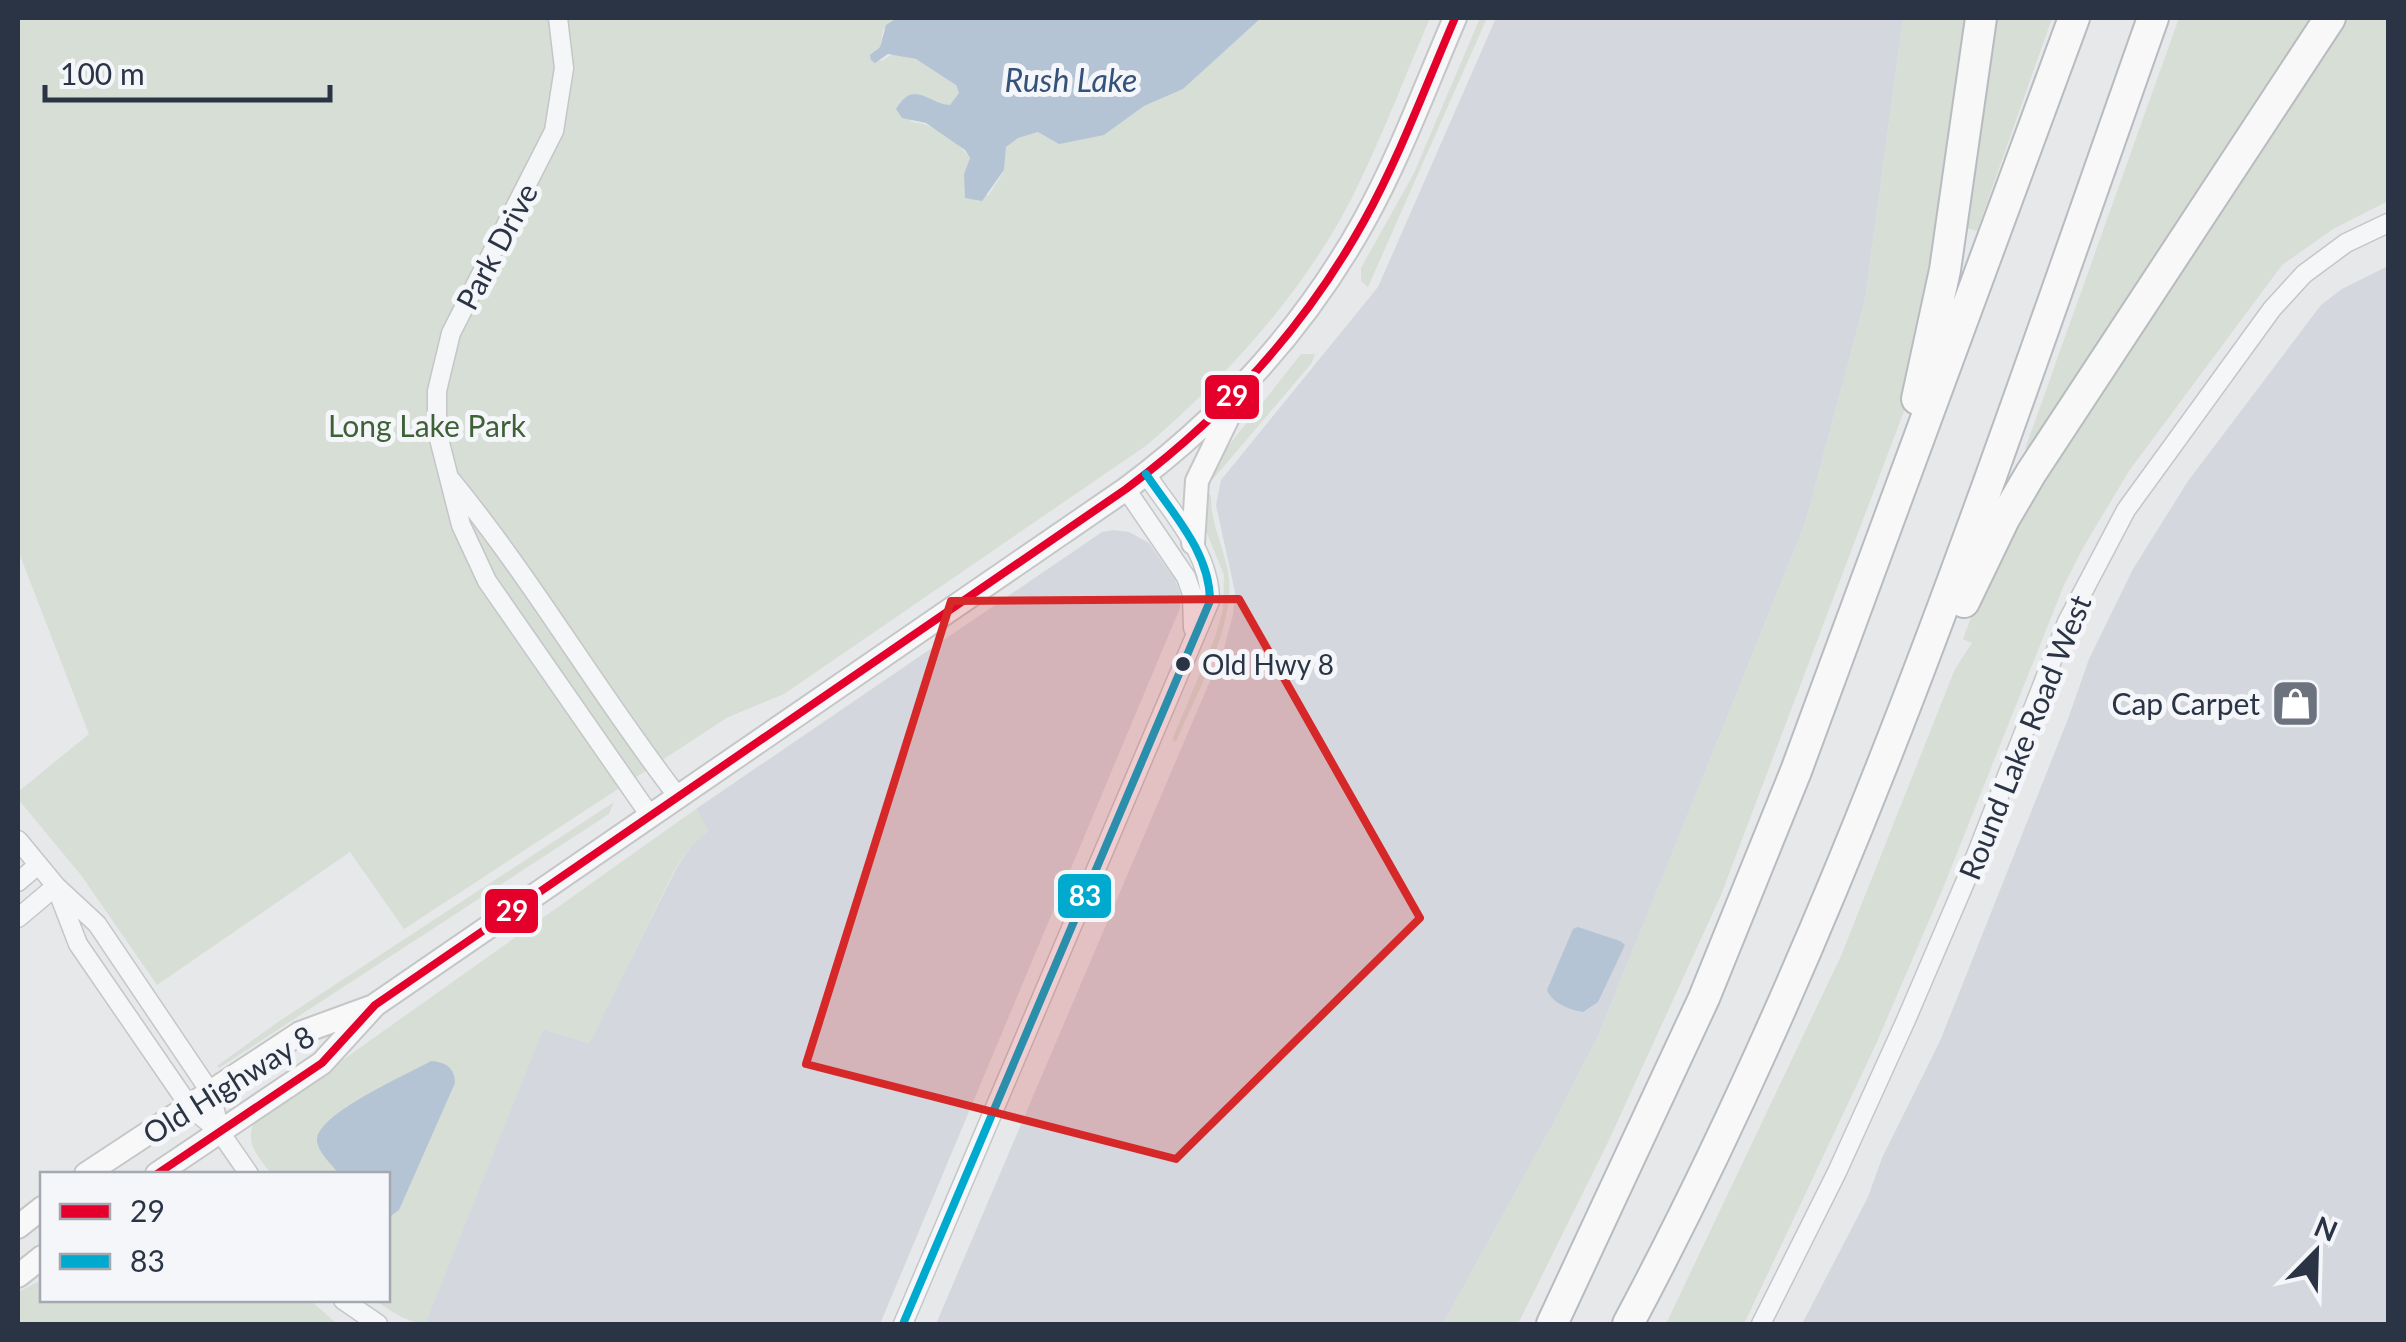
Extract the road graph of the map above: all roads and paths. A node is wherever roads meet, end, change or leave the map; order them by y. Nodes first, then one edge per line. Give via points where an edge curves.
1 (558, 18) edge
2 (1455, 18) edge
3 (1981, 18) edge
4 (2074, 18) edge
5 (2153, 18) edge
6 (2330, 18) edge
7 (2388, 223) edge
8 (1244, 386) junction
9 (1146, 474) junction
10 (448, 476) junction
11 (1126, 489) junction
12 (1887, 525) junction
13 (1193, 543) junction
14 (524, 580) junction
15 (498, 598) junction
16 (1193, 638) junction
17 (582, 666) junction
18 (556, 684) junction
19 (1895, 738) junction
20 (678, 798) junction
21 (651, 817) junction
22 (18, 840) edge
23 (38, 865) junction
24 (18, 882) edge
25 (56, 886) junction
26 (18, 918) edge
27 (146, 1000) junction
28 (375, 1006) junction
29 (124, 1011) junction
30 (212, 1092) junction
31 (190, 1106) junction
32 (220, 1132) junction
33 (89, 1172) edge
34 (159, 1172) edge
35 (248, 1172) edge
36 (40, 1210) edge
37 (18, 1227) edge
38 (40, 1259) edge
39 (18, 1276) edge
40 (346, 1302) edge
41 (378, 1324) edge
42 (903, 1324) edge
43 (1552, 1324) edge
44 (1628, 1324) edge
45 (1761, 1324) edge

1 - 10 street, Park Drive via 564,68 554,131 460,314 439,372 438,432
2 - 8 street, Old Highway 8 via 1365,218 1311,304
3 - 12 highway via 1945,270
4 - 12 highway
5 - 19 highway
6 - 19 highway via 2031,473
7 - 45 street, Round Lake Road West via 2304,274 2126,510 2067,622 1906,1020
8 - 9 street, Old Highway 8
8 - 13 street via 1198,481
9 - 11 street, Old Highway 8
9 - 13 street
10 - 14 street, Park Drive
10 - 15 street, Park Drive via 461,525
11 - 16 street via 1186,578
11 - 20 street, Old Highway 8
12 - 43 highway via 1704,998
13 - 16 street via 1210,582 1210,600
14 - 15 street
14 - 17 street, Park Drive
15 - 18 street, Park Drive
16 - 42 street
17 - 18 street
17 - 20 street, Park Drive
18 - 21 street, Park Drive
19 - 44 highway via 1763,1051
20 - 21 street, Old Highway 8
21 - 28 street, Old Highway 8
22 - 23 street
23 - 24 street
23 - 25 street
25 - 26 street
25 - 27 street via 97,924
25 - 29 street via 78,944
27 - 29 street
27 - 30 street
28 - 30 street, Old Highway 8 via 300,1033
28 - 32 street, Old Highway 8 via 322,1062
29 - 31 street
30 - 31 street, Old Highway 8
30 - 32 street
31 - 32 street
31 - 33 street, Old Highway 8
32 - 34 street, Old Highway 8
32 - 35 street
36 - 37 street
38 - 39 street
40 - 41 street

